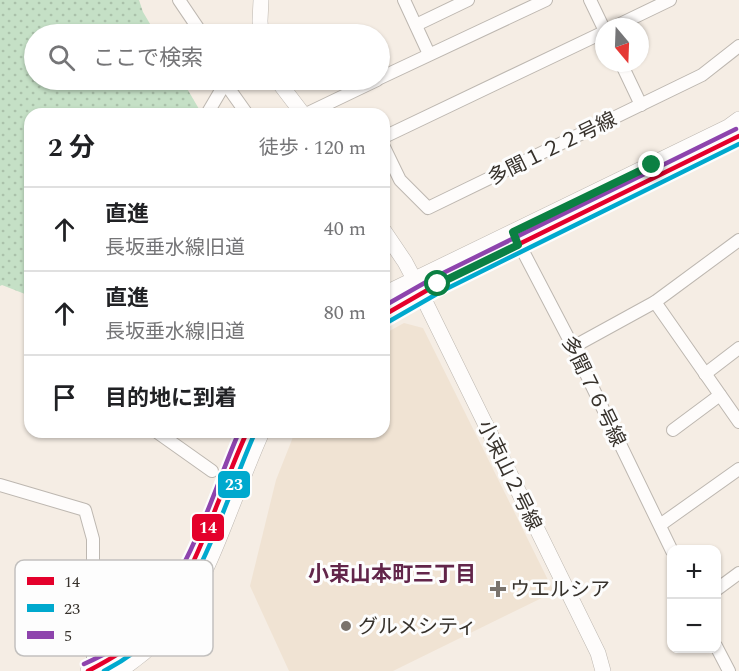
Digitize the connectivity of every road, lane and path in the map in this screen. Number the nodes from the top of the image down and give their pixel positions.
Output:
1 (179, 0) edge
2 (261, 0) edge
3 (404, 0) edge
4 (468, 0) edge
5 (546, 0) edge
6 (590, 0) edge
7 (670, 0) edge
8 (598, 18) edge
9 (633, 18) edge
10 (195, 24) edge
11 (258, 24) edge
12 (416, 25) junction
13 (595, 34) edge
14 (739, 46) edge
15 (429, 54) junction
16 (625, 72) edge
17 (390, 73) edge
18 (221, 90) edge
19 (232, 90) edge
20 (284, 90) edge
21 (355, 90) edge
22 (641, 105) junction
23 (210, 108) edge
24 (243, 108) edge
25 (299, 108) edge
26 (317, 108) edge
27 (736, 132) edge
28 (390, 134) edge
29 (390, 159) edge
30 (516, 239) junction
31 (390, 240) edge
32 (739, 240) edge
33 (414, 279) junction
34 (390, 291) edge
35 (421, 294) junction
36 (655, 303) junction
37 (390, 312) edge
38 (573, 347) junction
39 (739, 348) edge
40 (705, 374) junction
41 (720, 395) junction
42 (739, 422) edge
43 (674, 430) dead end
44 (165, 438) edge
45 (245, 438) edge
46 (260, 438) edge
47 (739, 469) edge
48 (212, 471) dead end
49 (0, 485) edge
50 (660, 525) junction
51 (670, 545) edge
52 (93, 560) edge
53 (195, 560) edge
54 (210, 560) edge
55 (739, 573) edge
56 (721, 587) edge
57 (720, 653) edge
58 (115, 656) edge
59 (140, 656) edge
60 (92, 670) edge
61 (119, 671) edge
62 (603, 671) edge
63 (729, 671) edge

1 - 10 street
2 - 11 street
3 - 12 street
4 - 12 street
5 - 15 street
6 - 8 street
7 - 9 street
12 - 15 street
13 - 28 street
14 - 22 street, 多聞１２２号線
15 - 17 street
16 - 22 street
18 - 23 street
19 - 24 street
20 - 25 street
21 - 26 street
22 - 29 street, 多聞１２２号線
27 - 30 street
30 - 33 street
30 - 35 street
30 - 38 street, 多聞７６号線
31 - 33 street, 小束山２号線
32 - 36 street
33 - 34 street
33 - 35 street, 小束山２号線
35 - 37 street
35 - 62 street, 小束山２号線
36 - 38 street
36 - 40 street
38 - 50 street, 多聞７６号線
39 - 40 street
40 - 41 street
41 - 42 street
41 - 43 street
44 - 48 street
45 - 53 street
46 - 54 street
47 - 50 street
49 - 52 street
50 - 51 street, 多聞７６号線
55 - 56 street
57 - 63 street
58 - 60 street
59 - 61 street

